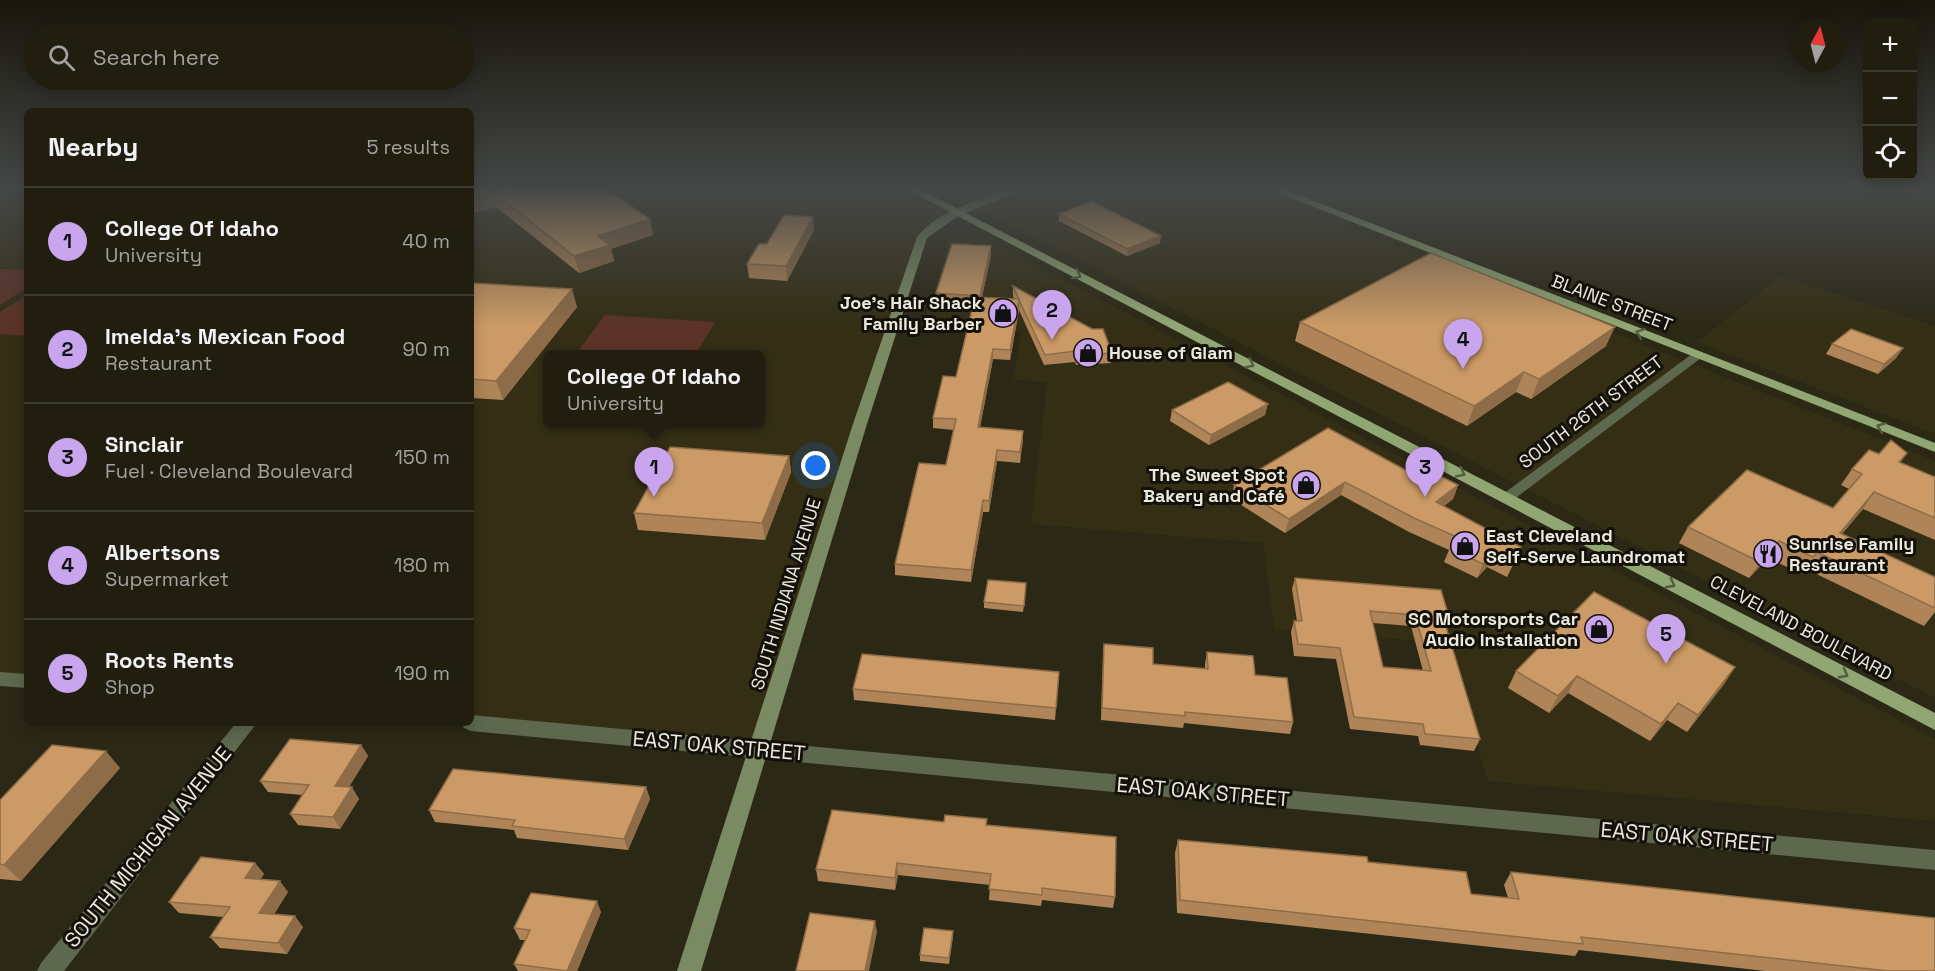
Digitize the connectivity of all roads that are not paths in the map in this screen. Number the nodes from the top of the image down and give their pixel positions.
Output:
1 (924, 235) edge
2 (1000, 235) edge
3 (1391, 235) edge
4 (1696, 355) junction
5 (1935, 448) edge
6 (1509, 497) junction
7 (0, 679) edge
8 (24, 681) edge
9 (1935, 722) edge
10 (474, 723) edge
11 (245, 726) edge
12 (758, 750) junction
13 (1935, 860) edge
14 (49, 971) edge
15 (689, 971) edge

1 - 12 main road, SOUTH INDIANA AVENUE
2 -> 6 main road, CLEVELAND BOULEVARD
4 -> 3 main road, BLAINE STREET
5 -> 4 main road, BLAINE STREET
4 - 6 street, SOUTH 26TH STREET
6 -> 9 main road, CLEVELAND BOULEVARD
7 - 8 street
10 - 12 street, EAST OAK STREET
11 - 14 street, SOUTH MICHIGAN AVENUE
12 - 13 street, EAST OAK STREET
12 - 15 main road, SOUTH INDIANA AVENUE

